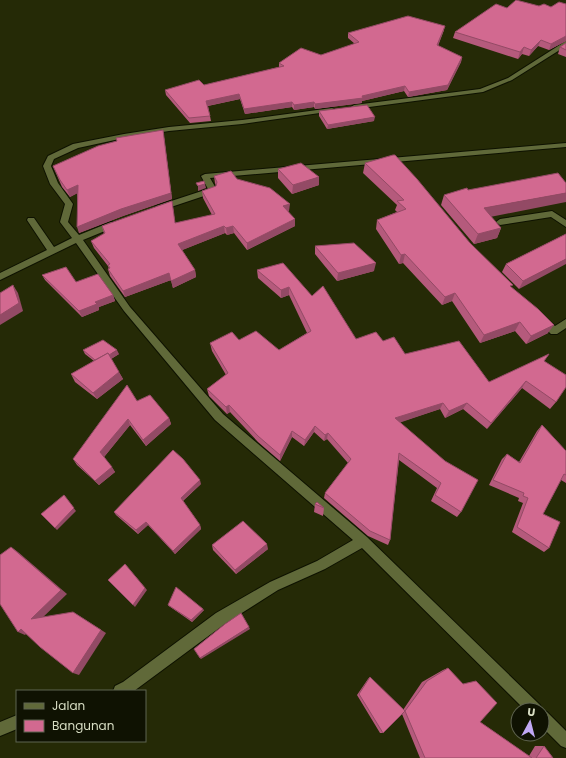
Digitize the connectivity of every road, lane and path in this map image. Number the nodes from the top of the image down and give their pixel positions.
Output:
1 (566, 43) edge
2 (566, 145) edge
3 (148, 212) edge
4 (31, 220) dead end
5 (120, 222) edge
6 (500, 222) dead end
7 (566, 224) edge
8 (77, 239) junction
9 (52, 252) junction
10 (0, 277) edge
11 (536, 314) edge
12 (566, 323) edge
13 (362, 541) junction
14 (122, 690) edge
15 (527, 702) edge
16 (16, 722) edge
17 (550, 725) edge
18 (0, 729) edge
19 (566, 741) edge

1 - 8 street
2 - 3 street
4 - 9 street
5 - 8 street
6 - 7 street
8 - 9 street
8 - 13 street
9 - 10 street
11 - 12 street
13 - 14 street
13 - 15 street
16 - 18 street
17 - 19 street

